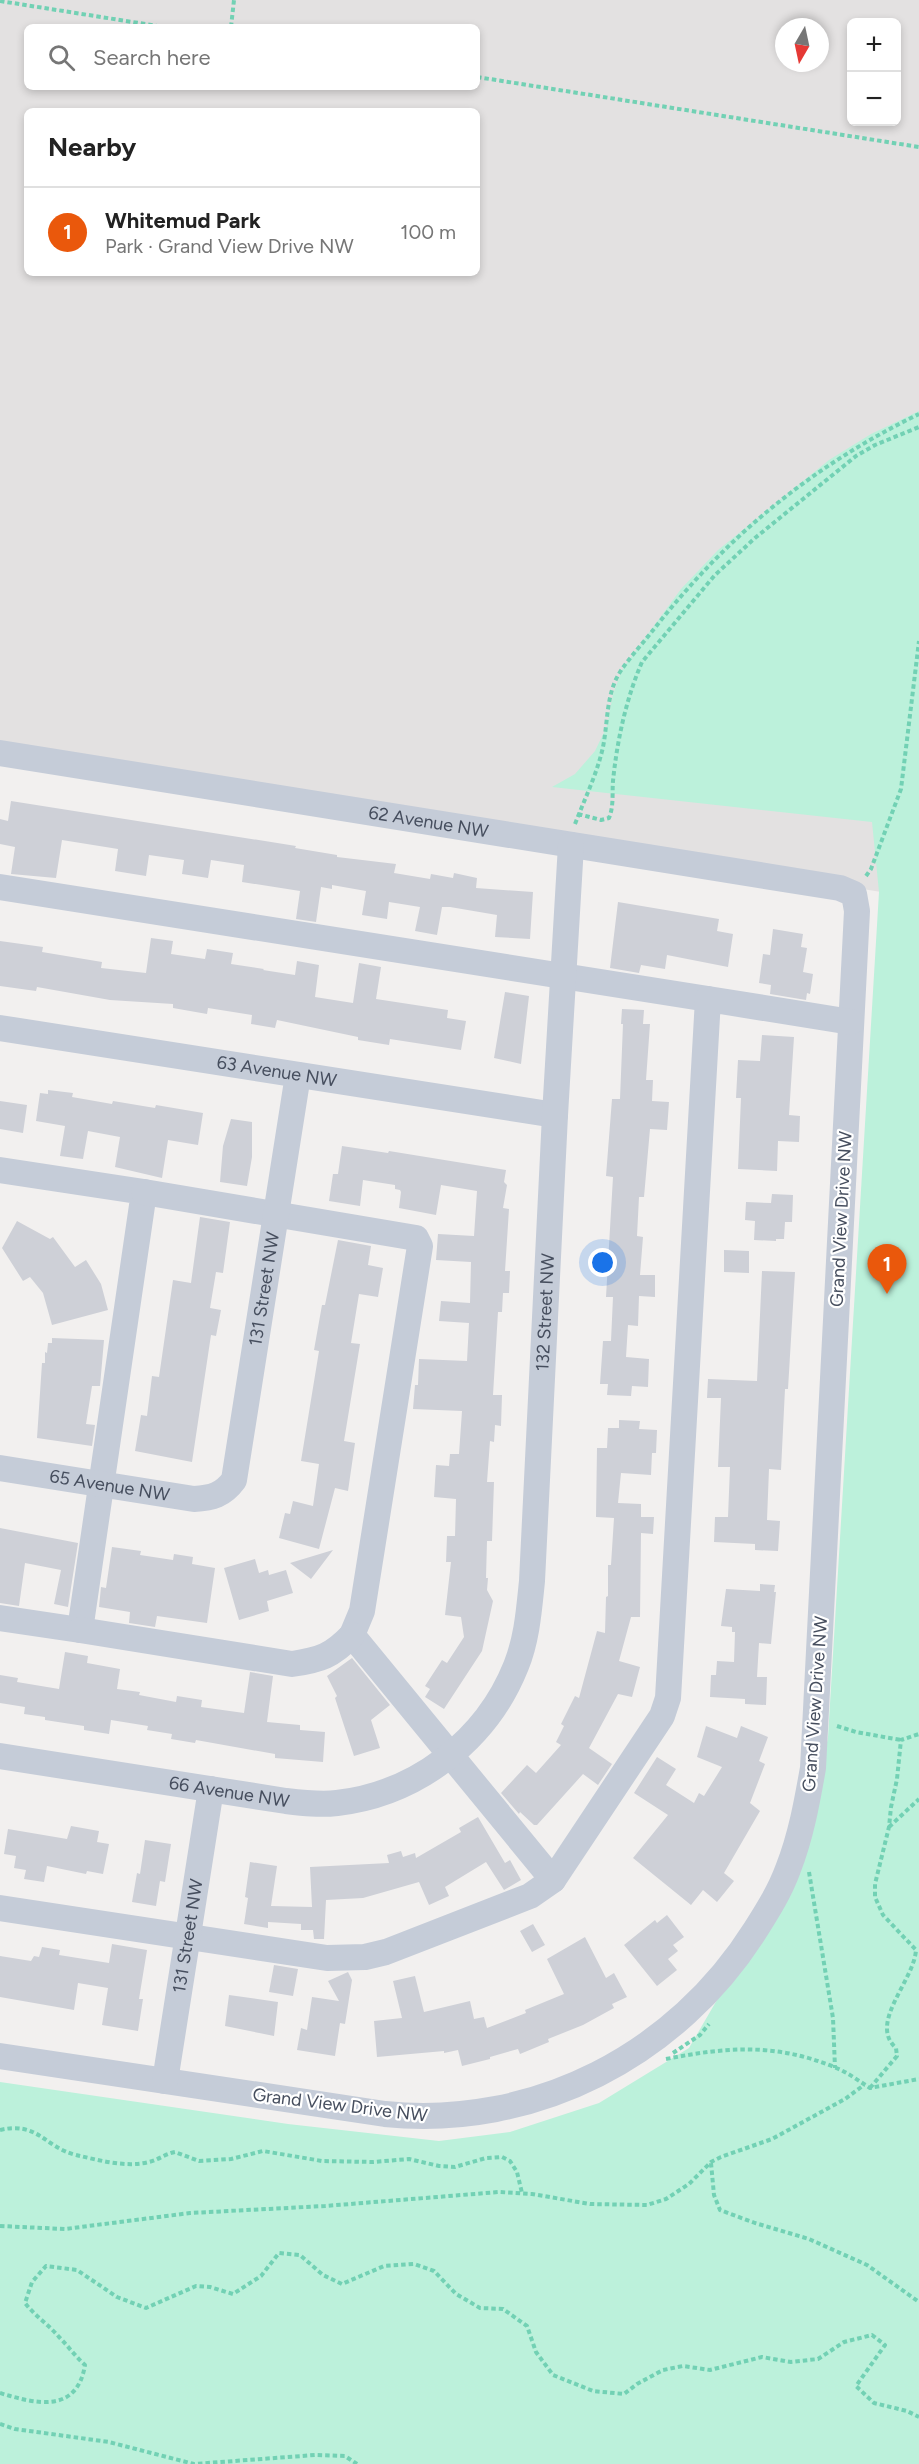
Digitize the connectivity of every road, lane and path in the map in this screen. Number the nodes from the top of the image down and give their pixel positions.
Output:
1 (234, 0) edge
2 (0, 1) edge
3 (145, 24) edge
4 (231, 24) edge
5 (480, 77) edge
6 (919, 147) edge
7 (919, 414) edge
8 (919, 427) edge
9 (919, 641) edge
10 (0, 753) edge
11 (578, 814) junction
12 (573, 830) junction
13 (861, 886) junction
14 (0, 887) edge
15 (564, 976) junction
16 (708, 999) junction
17 (851, 1022) junction
18 (0, 1028) edge
19 (298, 1075) junction
20 (555, 1115) junction
21 (0, 1170) edge
22 (144, 1192) junction
23 (276, 1214) junction
24 (0, 1468) edge
25 (103, 1484) junction
26 (218, 1495) joint
27 (0, 1618) edge
28 (80, 1630) junction
29 (352, 1635) junction
30 (919, 1734) edge
31 (832, 1735) dead end
32 (900, 1740) junction
33 (0, 1756) edge
34 (451, 1756) junction
35 (211, 1789) junction
36 (919, 1799) edge
37 (889, 1827) junction
38 (803, 1876) dead end
39 (553, 1880) junction
40 (0, 1908) edge
41 (187, 1937) junction
42 (712, 2019) dead end
43 (0, 2056) edge
44 (836, 2067) junction
45 (919, 2079) edge
46 (165, 2081) junction
47 (864, 2085) junction
48 (870, 2088) junction
49 (0, 2130) edge
50 (711, 2162) junction
51 (522, 2193) junction
52 (0, 2226) edge
53 (919, 2302) edge
54 (0, 2392) edge
55 (919, 2418) edge
56 (0, 2424) edge
57 (357, 2464) edge

1 - 4 path
2 - 3 path
5 - 6 path
7 - 11 path
8 - 11 path
9 - 13 path
10 - 12 street, 62 Avenue NW
11 - 12 path
12 - 13 street, 62 Avenue NW
12 - 15 street, 132 Street NW
13 - 17 street, Grand View Drive NW
14 - 15 street
15 - 16 street
15 - 20 street, 132 Street NW
16 - 17 street
16 - 39 street
17 - 46 street, Grand View Drive NW
18 - 19 street, 63 Avenue NW
19 - 20 street, 63 Avenue NW
19 - 23 street, 131 Street NW
20 - 34 street, 132 Street NW
21 - 22 street
22 - 23 street
22 - 25 street
23 - 26 street, 131 Street NW
23 - 29 street
24 - 25 street, 65 Avenue NW
25 - 26 street, 65 Avenue NW
25 - 28 street
27 - 28 street
28 - 29 street
29 - 34 street
30 - 32 path
31 - 32 path
32 - 37 path
33 - 35 street, 66 Avenue NW
34 - 35 street, 66 Avenue NW
34 - 39 street
35 - 41 street, 131 Street NW
36 - 37 path
37 - 48 path
38 - 44 path
39 - 41 street
40 - 41 street
41 - 46 street, 131 Street NW
42 - 44 path
43 - 46 street, Grand View Drive NW
44 - 47 path
45 - 48 path
47 - 48 path
47 - 50 path
49 - 51 path
50 - 51 path
50 - 53 path
51 - 52 path
54 - 55 path
56 - 57 path

